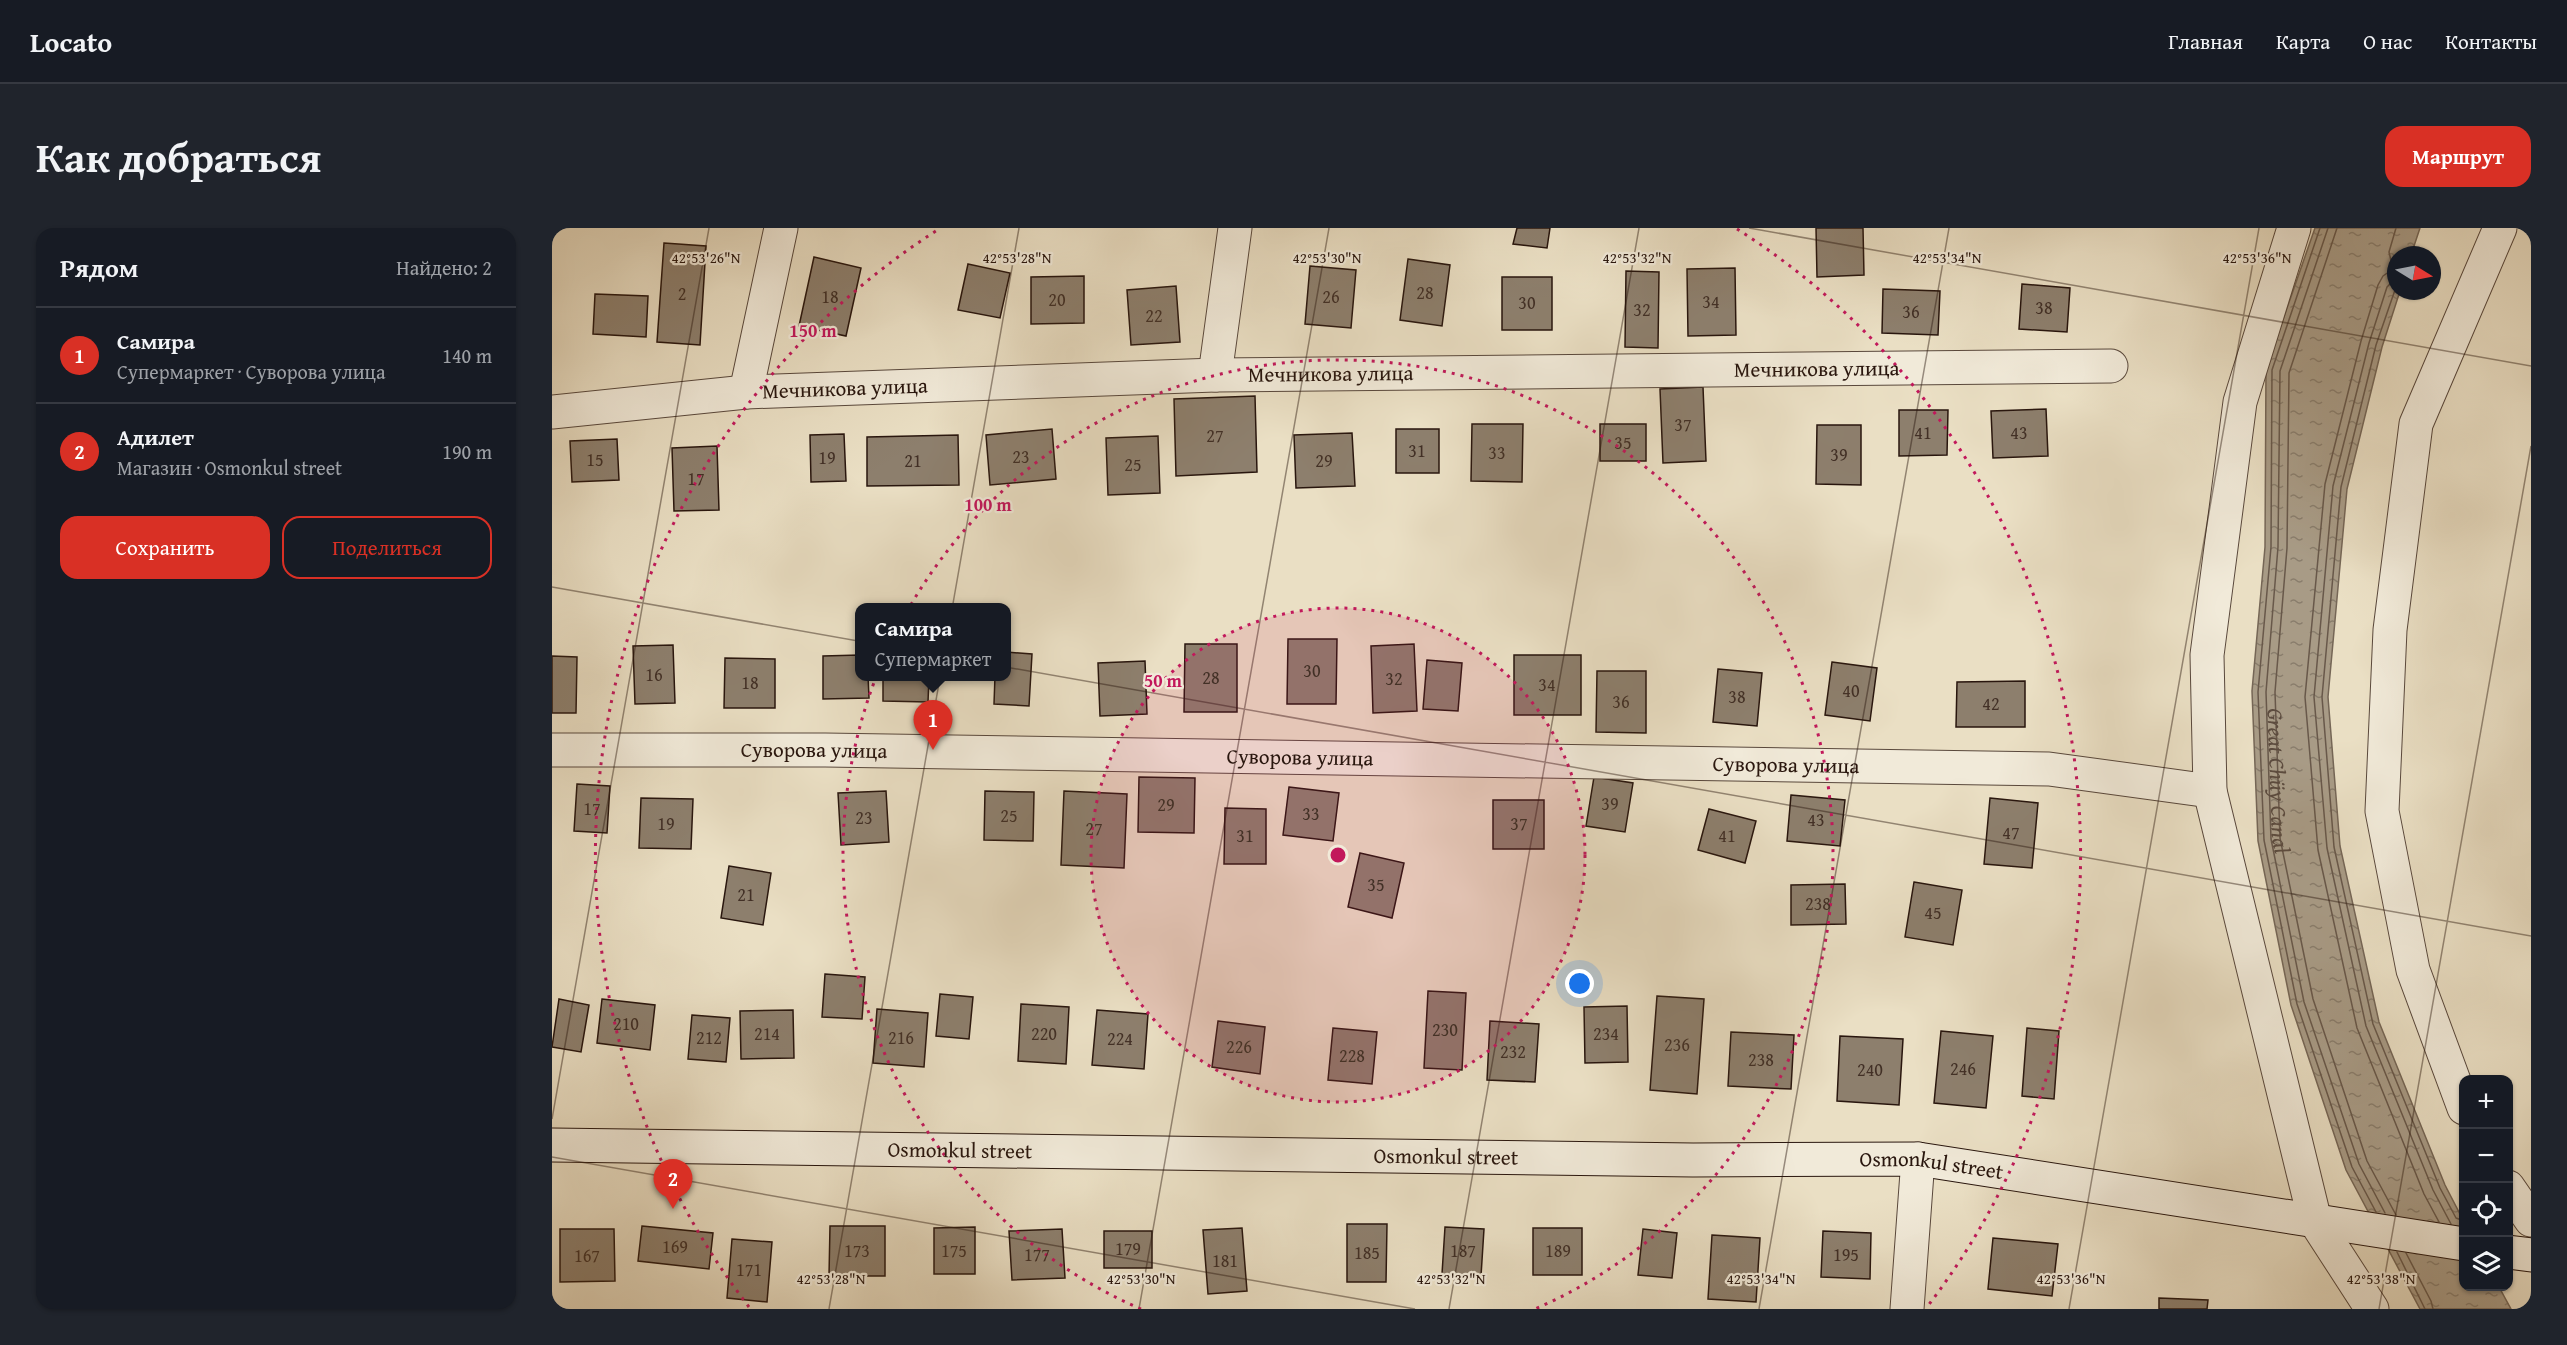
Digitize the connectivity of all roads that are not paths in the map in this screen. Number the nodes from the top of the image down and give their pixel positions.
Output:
1 (781, 228) edge
2 (1235, 228) edge
3 (2294, 228) edge
4 (2500, 228) edge
5 (2111, 366) dead end
6 (1215, 375) junction
7 (746, 392) junction
8 (552, 412) edge
9 (552, 750) edge
10 (2210, 791) junction
11 (2459, 1097) edge
12 (552, 1144) edge
13 (1918, 1159) junction
14 (2513, 1193) edge
15 (2531, 1220) edge
16 (2325, 1223) junction
17 (2459, 1244) edge
18 (1907, 1309) edge
19 (2372, 1309) edge

1 - 7 street
2 - 6 street
3 - 10 street
4 - 11 street
5 - 6 street, Мечникова улица
6 - 7 street, Мечникова улица
7 - 8 street, Мечникова улица
9 - 10 street, Суворова улица
10 - 16 street
12 - 13 street, Osmonkul street
13 - 16 street, Osmonkul street
13 - 18 street
14 - 15 street
16 - 17 street
16 - 19 street

